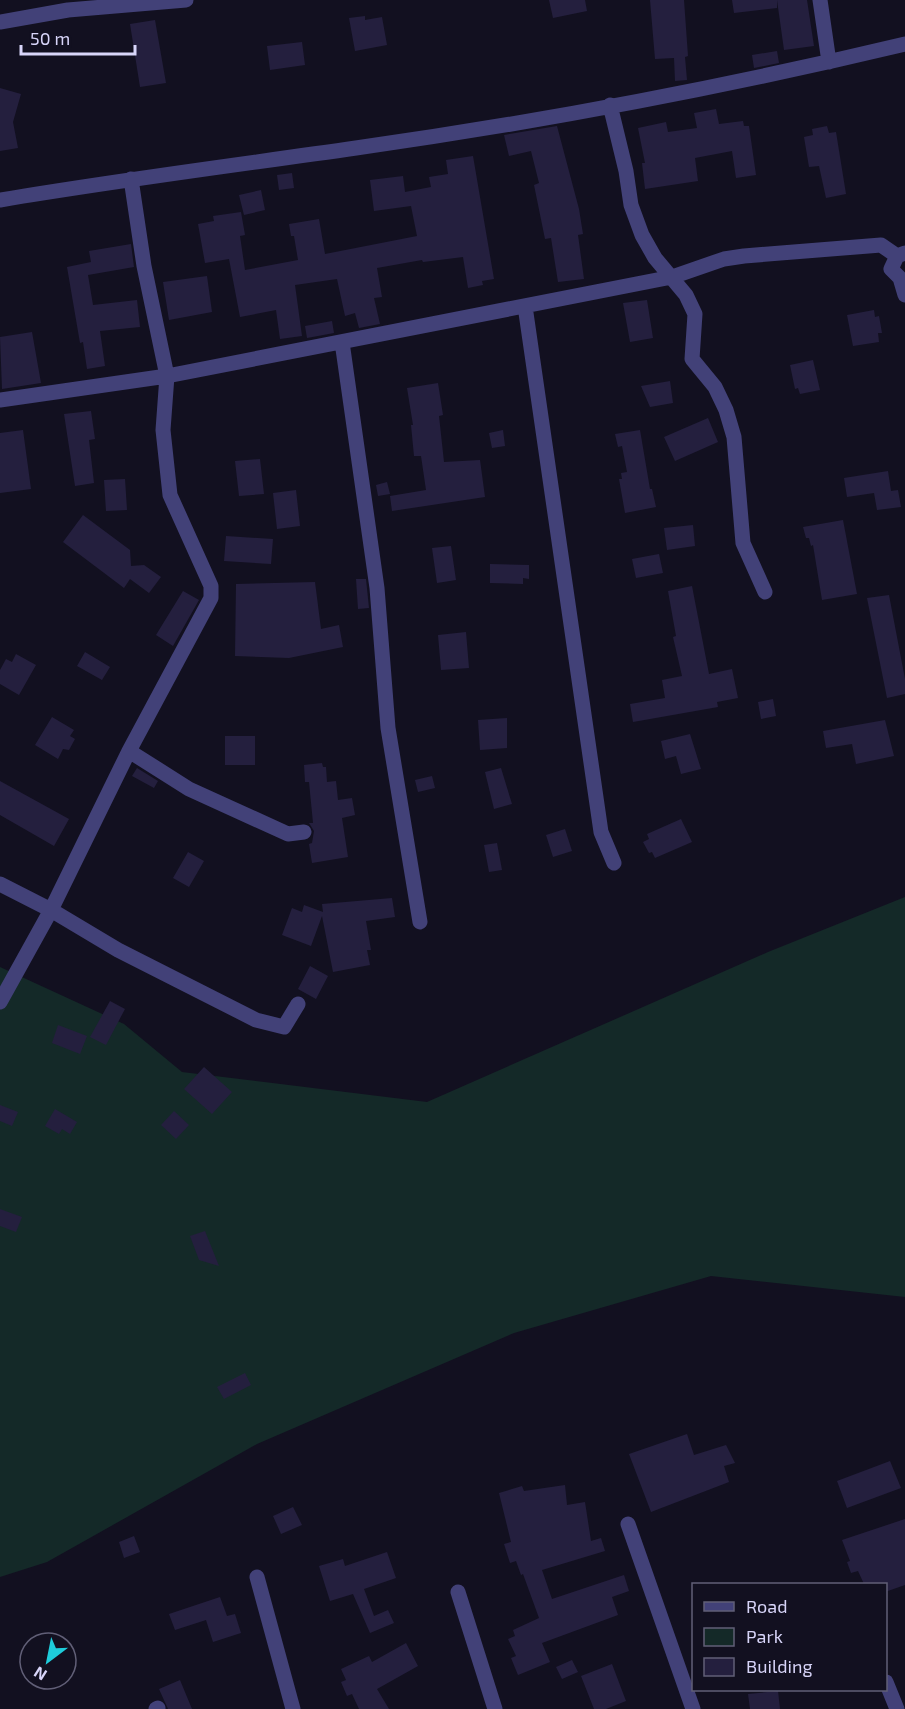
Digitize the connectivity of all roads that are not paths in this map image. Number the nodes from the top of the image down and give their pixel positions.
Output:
1 (186, 0) edge
2 (820, 0) edge
3 (0, 22) edge
4 (905, 44) edge
5 (829, 62) junction
6 (610, 105) junction
7 (131, 179) junction
8 (0, 200) edge
9 (901, 255) edge
10 (672, 277) junction
11 (905, 295) edge
12 (525, 306) junction
13 (342, 342) junction
14 (167, 376) junction
15 (0, 400) edge
16 (765, 592) dead end
17 (129, 751) junction
18 (304, 832) dead end
19 (614, 863) dead end
20 (0, 884) edge
21 (51, 910) junction
22 (420, 921) dead end
23 (0, 1002) edge
24 (298, 1004) dead end
25 (628, 1524) dead end
26 (257, 1577) dead end
27 (458, 1592) dead end
28 (887, 1686) edge
29 (293, 1709) edge
30 (495, 1709) edge
31 (693, 1709) edge
32 (897, 1709) edge

1 - 3 street
2 - 5 street
4 - 5 street
5 - 6 street
6 - 7 street
6 - 10 street
7 - 8 street
7 - 14 street
9 - 10 street
9 - 11 street
10 - 12 street
10 - 16 street
12 - 13 street
12 - 19 street
13 - 14 street
13 - 22 street
14 - 15 street
14 - 17 street
17 - 18 street
17 - 21 street
20 - 21 street
21 - 23 street
21 - 24 street
25 - 31 street
26 - 29 street
27 - 30 street
28 - 32 street

